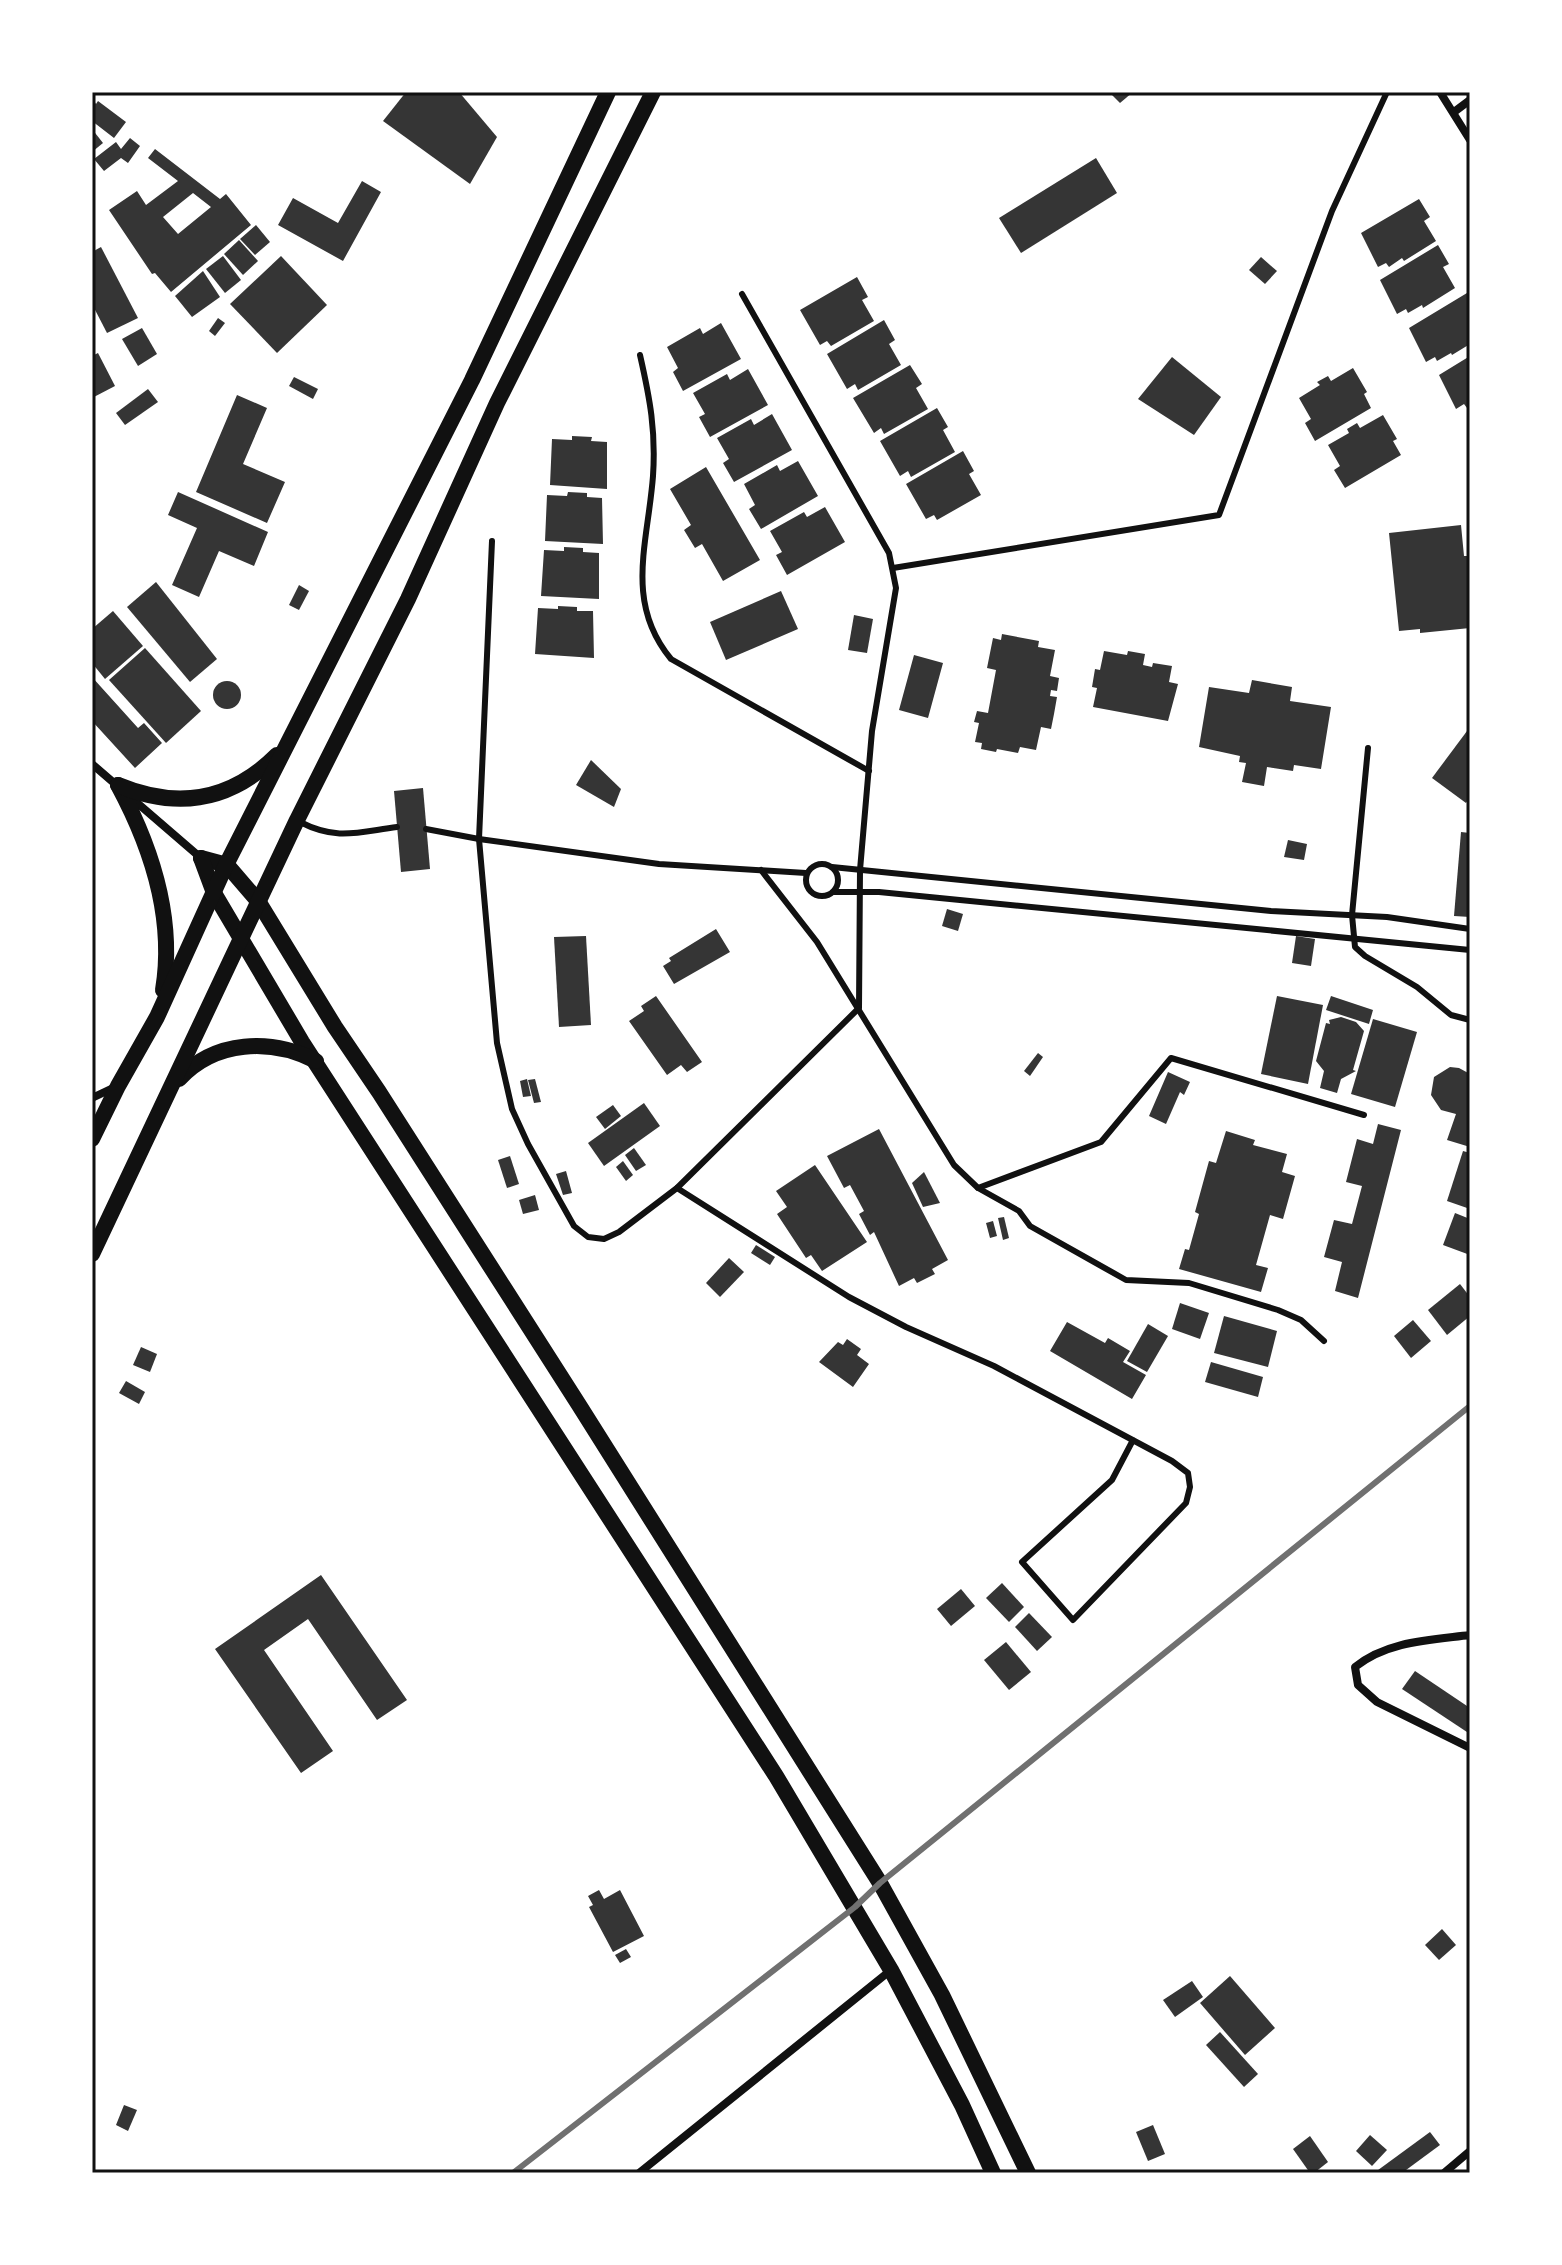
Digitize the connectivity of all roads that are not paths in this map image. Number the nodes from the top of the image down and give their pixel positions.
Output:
1 (608, 92) edge
2 (653, 92) edge
3 (1387, 92) edge
4 (1440, 92) edge
5 (1470, 100) edge
6 (1454, 112) junction
7 (1470, 140) edge
8 (742, 294) dead end
9 (640, 355) dead end
10 (492, 541) dead end
11 (893, 568) junction
12 (291, 737) junction
13 (1368, 748) dead end
14 (92, 764) edge
15 (869, 771) junction
16 (118, 785) junction
17 (297, 820) junction
18 (397, 827) dead end
19 (426, 829) dead end
20 (479, 839) junction
21 (201, 858) junction
22 (227, 865) junction
23 (832, 867) junction
24 (761, 870) junction
25 (860, 870) junction
26 (806, 873) junction
27 (859, 891) junction
28 (833, 892) junction
29 (214, 893) junction
30 (258, 901) junction
31 (1352, 915) junction
32 (1470, 929) edge
33 (241, 938) junction
34 (1354, 938) junction
35 (1470, 950) edge
36 (859, 1008) junction
37 (157, 1017) junction
38 (1470, 1020) edge
39 (317, 1061) junction
40 (118, 1086) junction
41 (171, 1088) junction
42 (92, 1098) edge
43 (1364, 1115) dead end
44 (92, 1139) edge
45 (677, 1188) junction
46 (978, 1188) junction
47 (92, 1254) edge
48 (1324, 1341) dead end
49 (1133, 1440) junction
50 (1470, 1635) edge
51 (1470, 1748) edge
52 (891, 1970) junction
53 (1470, 2151) edge
54 (639, 2173) edge
55 (993, 2173) edge
56 (1028, 2173) edge
57 (1444, 2173) edge

1 - 12 main road
2 - 17 main road
3 - 11 lane
4 - 6 street
5 - 6 street
6 - 7 street
8 - 11 lane
9 - 15 lane
10 - 20 lane
11 - 15 lane
12 - 16 main road
12 - 22 main road
13 - 31 lane
14 - 16 street
15 - 25 lane
16 - 21 street
16 - 37 main road
17 - 18 lane
17 - 30 main road
19 - 20 lane
20 - 24 lane
20 - 45 lane
21 - 22 main road
21 - 29 main road
22 - 29 main road
22 - 30 main road
23 - 25 lane
23 - 26 lane
23 - 28 lane
24 - 26 lane
24 - 36 lane
25 - 27 lane
25 - 31 lane
26 - 28 lane
27 - 28 lane
27 - 34 lane
27 - 36 lane
29 - 33 main road
29 - 37 main road
30 - 33 main road
30 - 56 main road
31 - 32 lane
31 - 34 lane
33 - 39 main road
33 - 41 main road
34 - 35 lane
34 - 38 lane
36 - 45 lane
36 - 46 lane
37 - 40 main road
39 - 41 main road
39 - 52 main road
40 - 42 street
40 - 44 main road
41 - 47 main road
43 - 46 lane
45 - 49 lane
46 - 48 lane
49 - 49 lane
50 - 51 street
52 - 54 street
52 - 55 main road
53 - 57 street

